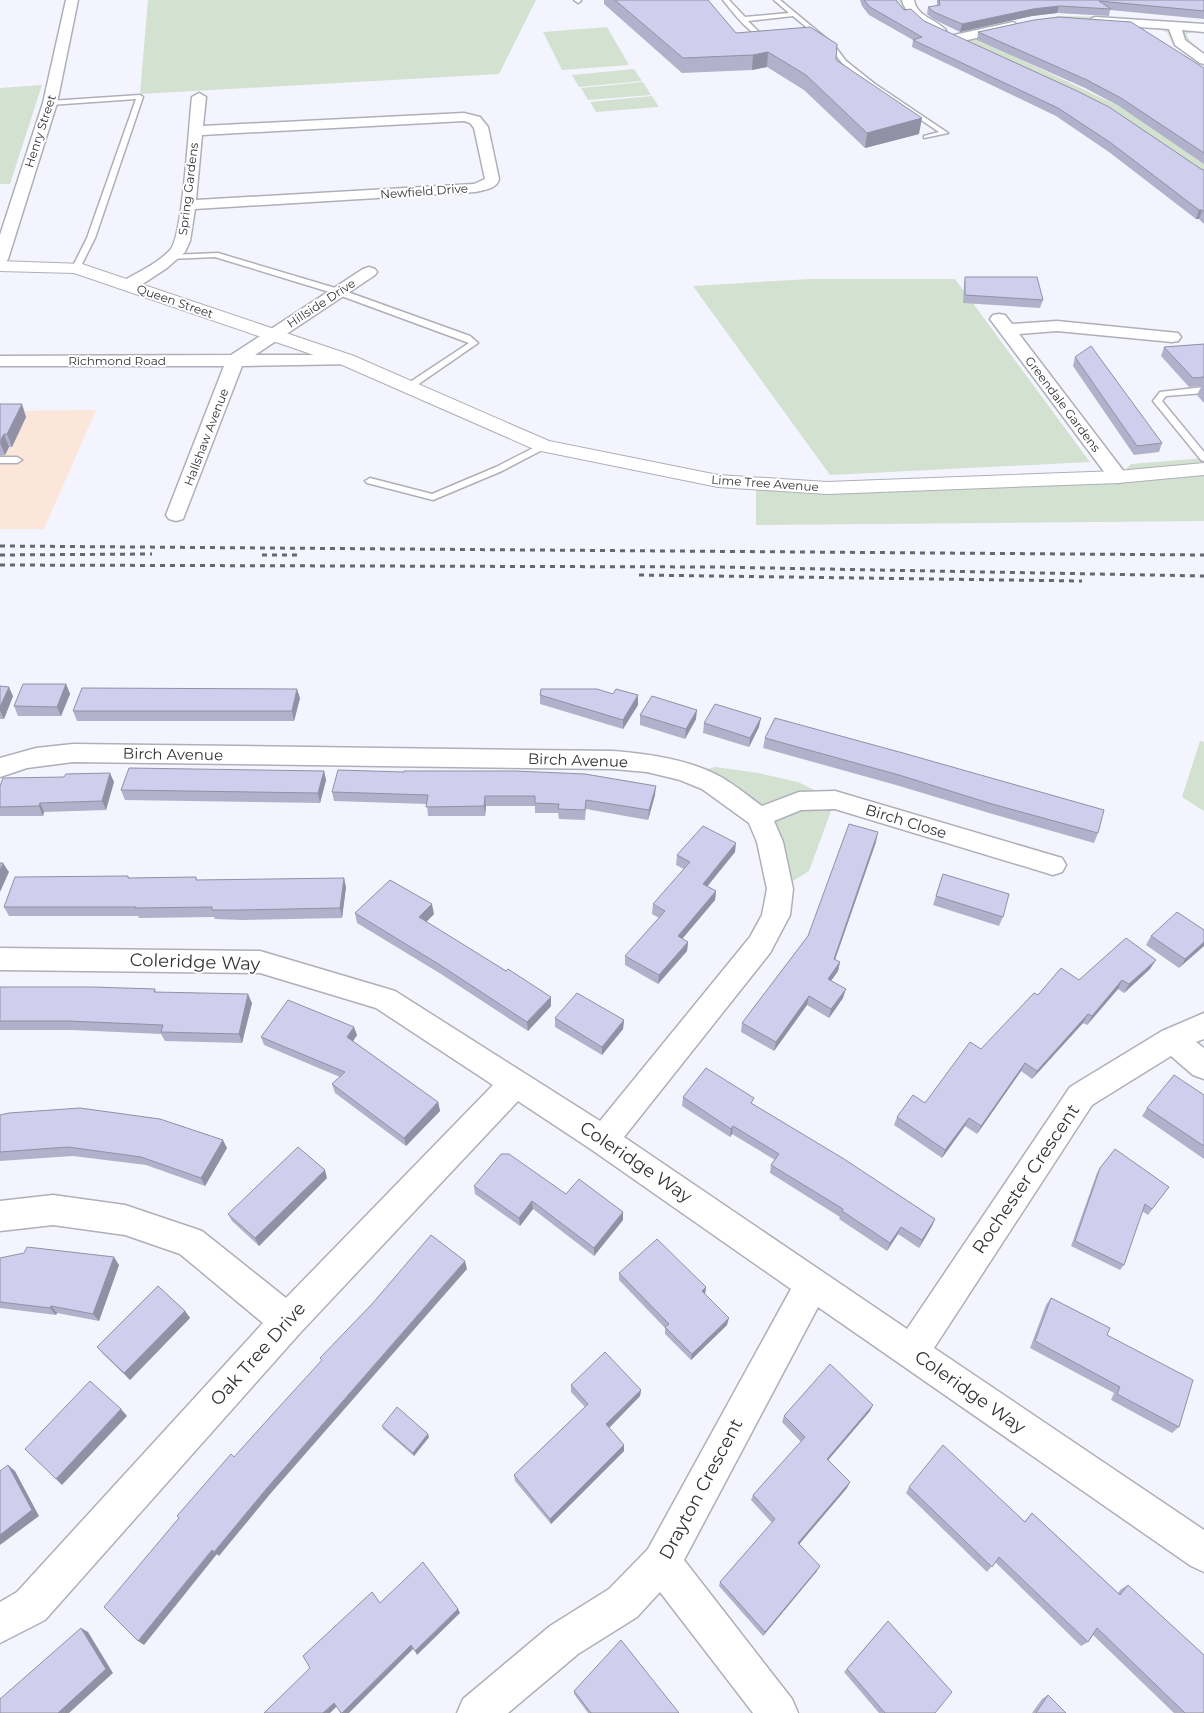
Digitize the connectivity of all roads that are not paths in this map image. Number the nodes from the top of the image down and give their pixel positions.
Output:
1 (72, 0) edge
2 (726, 0) edge
3 (778, 0) edge
4 (908, 0) edge
5 (796, 14) junction
6 (743, 19) junction
7 (1084, 20) edge
8 (1023, 24) edge
9 (1174, 25) junction
10 (1204, 28) edge
11 (818, 34) junction
12 (808, 35) edge
13 (779, 37) edge
14 (958, 38) junction
15 (975, 46) edge
16 (1204, 60) edge
17 (199, 97) dead end
18 (50, 103) junction
19 (195, 131) junction
20 (926, 137) dead end
21 (188, 206) junction
22 (170, 257) junction
23 (0, 259) edge
24 (0, 266) edge
25 (76, 268) junction
26 (369, 272) dead end
27 (129, 285) junction
28 (339, 292) junction
29 (273, 335) junction
30 (1172, 337) dead end
31 (235, 360) junction
32 (346, 360) junction
33 (0, 361) edge
34 (407, 388) junction
35 (1204, 390) edge
36 (543, 446) junction
37 (1204, 458) edge
38 (0, 460) edge
39 (17, 460) dead end
40 (1204, 470) edge
41 (1118, 477) junction
42 (370, 481) dead end
43 (176, 515) dead end
44 (0, 768) edge
45 (759, 817) junction
46 (1053, 865) dead end
47 (0, 959) edge
48 (1204, 1025) edge
49 (1172, 1040) junction
50 (1204, 1066) edge
51 (516, 1082) junction
52 (603, 1140) junction
53 (0, 1216) edge
54 (812, 1284) junction
55 (288, 1321) junction
56 (912, 1351) junction
57 (1204, 1553) edge
58 (662, 1563) junction
59 (0, 1623) edge
60 (477, 1713) edge
61 (778, 1713) edge

1 - 18 street, Henry Street
2 - 6 lane
3 - 5 lane
4 - 14 street
5 - 6 lane
5 - 11 lane
6 - 13 lane
7 - 9 street
8 - 14 street
9 - 10 street
9 - 16 street
11 - 12 lane
11 - 20 lane
14 - 15 street
17 - 19 street, Spring Gardens
18 - 23 street, Henry Street
18 - 25 lane
19 - 21 street, Spring Gardens
19 - 21 street, Newfield Drive
21 - 22 street, Spring Gardens
22 - 27 street, Spring Gardens
22 - 28 lane
24 - 25 street, Queen Street
25 - 27 street, Queen Street
26 - 28 street, Hillside Drive
27 - 29 street, Queen Street
28 - 29 street, Hillside Drive
28 - 34 lane
29 - 31 street
29 - 32 street, Queen Street
30 - 41 street, Greendale Gardens
31 - 32 street, Richmond Road
31 - 33 street, Richmond Road
31 - 43 street, Hallshaw Avenue
32 - 34 street, Lime Tree Avenue
34 - 36 street, Lime Tree Avenue
35 - 37 lane
36 - 41 street, Lime Tree Avenue
36 - 42 lane
38 - 39 lane
40 - 41 street, Lime Tree Avenue
44 - 45 street, Birch Avenue
45 - 46 street, Birch Close
45 - 52 street
47 - 51 street, Coleridge Way
48 - 49 street, Rochester Crescent
49 - 50 street
49 - 56 street, Rochester Crescent
51 - 52 street, Coleridge Way
51 - 55 street, Oak Tree Drive
52 - 54 street, Coleridge Way
53 - 55 street
54 - 56 street, Coleridge Way
54 - 58 street, Drayton Crescent
55 - 59 street, Oak Tree Drive
56 - 57 street, Coleridge Way
58 - 60 street, Drayton Crescent
58 - 61 street

